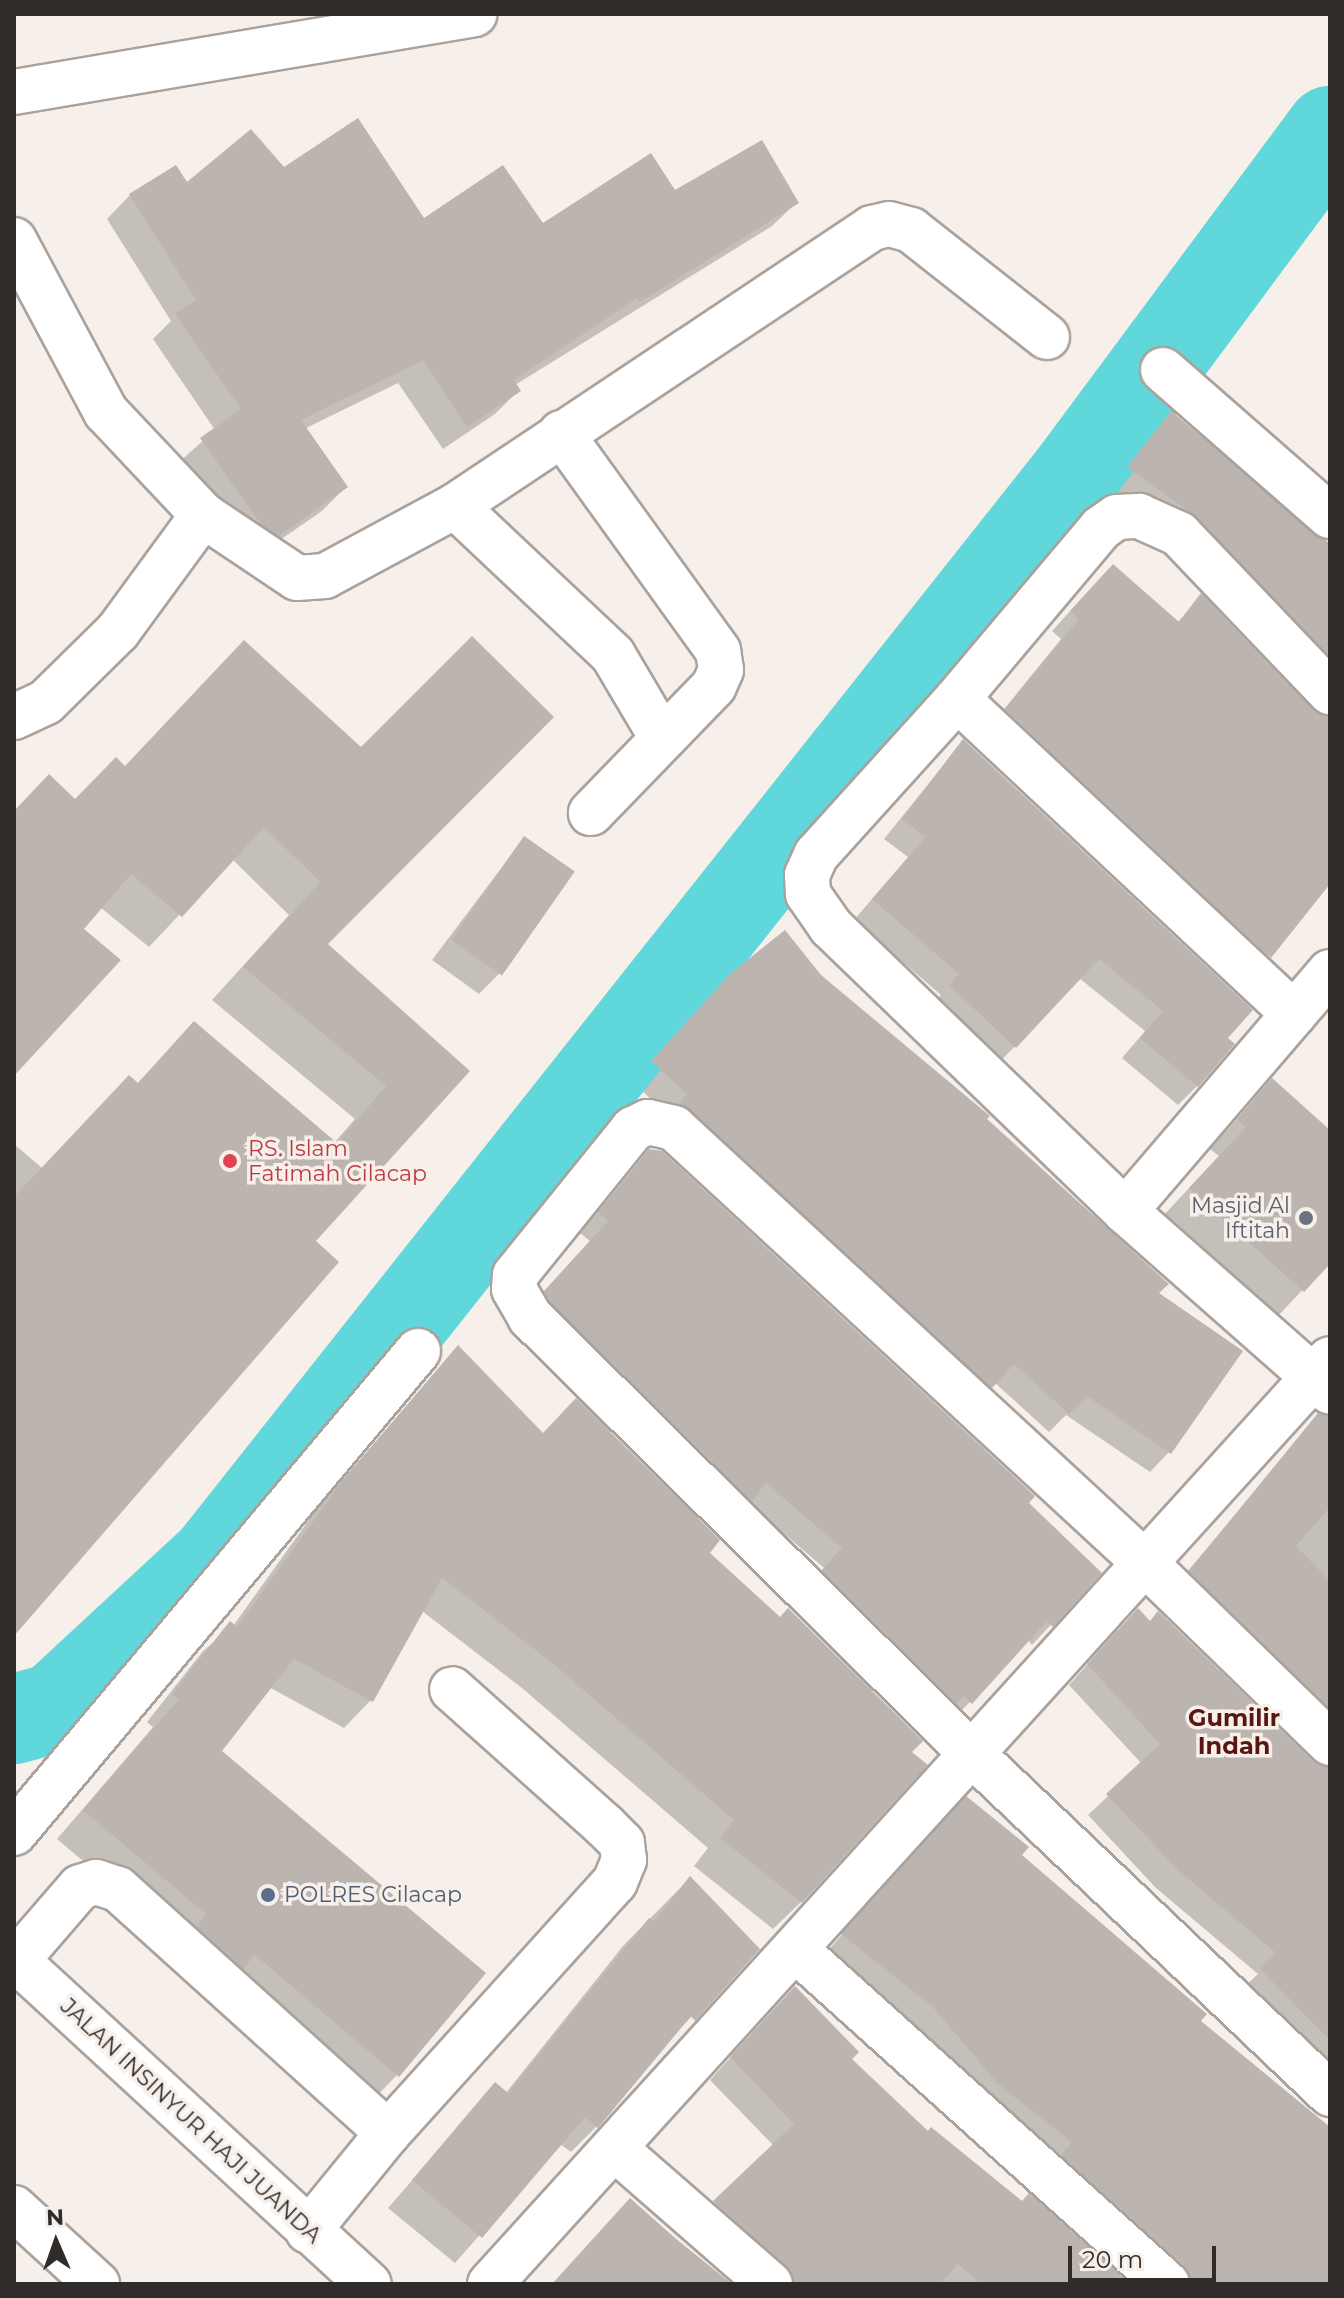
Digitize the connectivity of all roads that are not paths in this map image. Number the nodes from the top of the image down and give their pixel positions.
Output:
1 (474, 14) edge
2 (14, 92) edge
3 (14, 240) edge
4 (1047, 337) dead end
5 (1163, 370) dead end
6 (561, 433) junction
7 (455, 506) junction
8 (203, 515) junction
9 (1330, 516) edge
10 (1330, 692) edge
11 (957, 699) junction
12 (14, 717) edge
13 (662, 738) junction
14 (591, 813) dead end
15 (1330, 972) edge
16 (1294, 1014) junction
17 (1125, 1211) junction
18 (418, 1351) dead end
19 (1325, 1376) edge
20 (1145, 1563) junction
21 (452, 1689) dead end
22 (1330, 1743) edge
23 (972, 1754) junction
24 (14, 1833) edge
25 (795, 1949) junction
26 (16, 1959) edge
27 (1330, 2094) edge
28 (388, 2133) junction
29 (614, 2148) junction
30 (14, 2208) edge
31 (308, 2231) junction
32 (97, 2284) edge
33 (369, 2284) edge
34 (490, 2284) edge
35 (770, 2284) edge
36 (1167, 2284) edge

1 - 2 street
3 - 8 street
4 - 6 street
5 - 9 street
6 - 7 street
6 - 13 street
7 - 8 street
7 - 13 street
8 - 12 street
10 - 11 street
11 - 16 street
11 - 17 street
13 - 14 street
15 - 16 street
16 - 17 street
17 - 19 street
18 - 24 street
19 - 20 street
20 - 22 street
20 - 23 street
20 - 23 street
21 - 28 street
23 - 25 street
23 - 27 street
25 - 29 street
25 - 36 street
26 - 28 street
26 - 31 street, JALAN INSINYUR HAJI JUANDA
28 - 31 street
29 - 34 street
29 - 35 street
30 - 32 street
31 - 33 street, JALAN INSINYUR HAJI JUANDA

